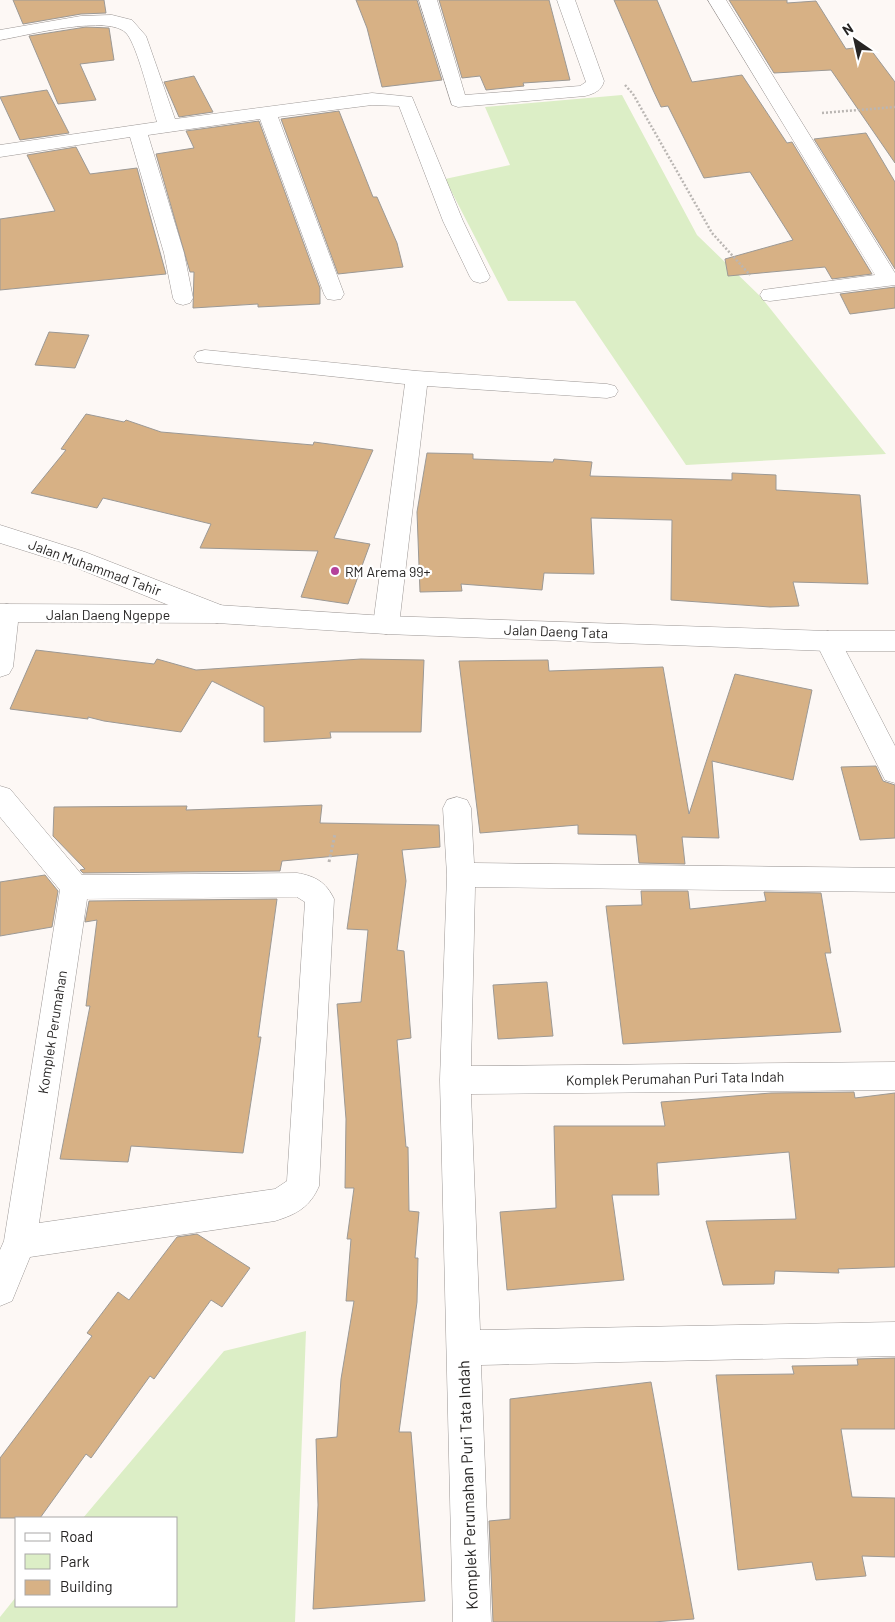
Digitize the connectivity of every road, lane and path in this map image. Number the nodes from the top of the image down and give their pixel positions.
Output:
1 (428, 0) edge
2 (566, 0) edge
3 (717, 0) edge
4 (0, 35) edge
5 (633, 94) dead end
6 (895, 107) edge
7 (267, 113) junction
8 (789, 116) junction
9 (168, 126) junction
10 (137, 130) junction
11 (0, 151) edge
12 (480, 277) dead end
13 (891, 279) edge
14 (334, 294) dead end
15 (770, 295) joint
16 (183, 298) dead end
17 (205, 357) dead end
18 (417, 378) junction
19 (607, 391) dead end
20 (0, 534) edge
21 (4, 613) edge
22 (217, 614) junction
23 (386, 624) junction
24 (895, 641) edge
25 (828, 642) junction
26 (0, 667) edge
27 (895, 772) edge
28 (0, 797) edge
29 (456, 808) dead end
30 (461, 875) junction
31 (895, 880) edge
32 (75, 887) junction
33 (895, 1076) edge
34 (455, 1080) junction
35 (20, 1242) junction
36 (0, 1289) edge
37 (895, 1339) edge
38 (462, 1348) junction
39 (472, 1622) edge

1 - 2 street
3 - 8 street
4 - 9 street
5 - 15 path
6 - 8 path
7 - 9 street
7 - 12 street
7 - 14 street
8 - 13 street
9 - 10 street
10 - 11 street
10 - 16 street
13 - 15 street
17 - 18 street
18 - 19 street
18 - 23 street
20 - 22 street, Jalan Muhammad Tahir
21 - 22 street, Jalan Daeng Ngeppe
21 - 26 street
22 - 23 street, Jalan Daeng Tata
23 - 25 street, Jalan Daeng Tata
24 - 25 street, Jalan Daeng Tata
25 - 27 street
28 - 32 street
29 - 30 street, Komplek Perumahan Puri Tata Indah
30 - 31 street
30 - 34 street, Komplek Perumahan Puri Tata Indah
32 - 35 street, Komplek Perumahan
32 - 35 street
33 - 34 street, Komplek Perumahan Puri Tata Indah
34 - 38 street, Komplek Perumahan Puri Tata Indah
35 - 36 street, Komplek Perumahan
37 - 38 street, Komplek Perumahan Puri Tata Indah
38 - 39 street, Komplek Perumahan Puri Tata Indah

